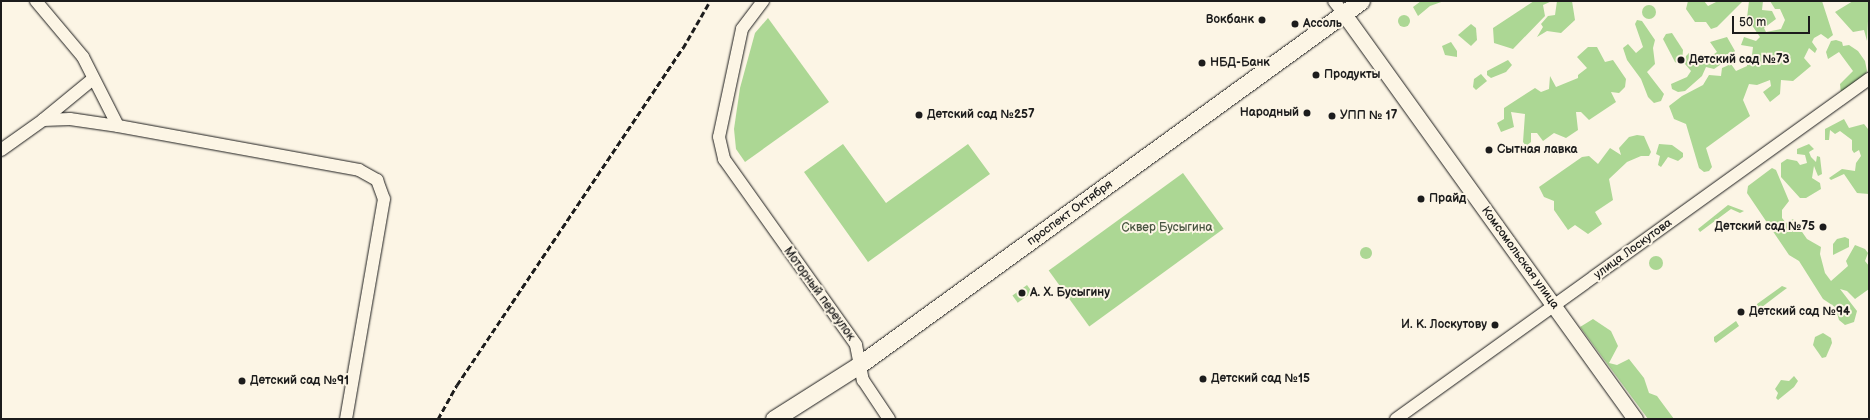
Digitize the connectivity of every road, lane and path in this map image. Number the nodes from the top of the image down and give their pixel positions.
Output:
1 (36, 1) edge
2 (763, 1) edge
3 (1362, 1) edge
4 (1339, 8) edge
5 (93, 79) junction
6 (1869, 79) edge
7 (82, 89) junction
8 (99, 90) junction
9 (67, 99) junction
10 (105, 102) junction
11 (43, 120) junction
12 (77, 120) junction
13 (92, 122) junction
14 (118, 126) junction
15 (1, 150) edge
16 (1554, 306) junction
17 (859, 365) junction
18 (346, 419) edge
19 (774, 419) edge
20 (889, 419) edge
21 (1396, 419) edge
22 (1636, 419) edge

1 - 5 street
2 - 17 street, Моторный переулок
3 - 4 main road, проспект Октября
4 - 16 street, Комсомольская улица
4 - 17 main road, проспект Октября
5 - 7 street
5 - 8 street
6 - 16 street, улица Лоскутова
7 - 8 street
7 - 9 street
8 - 10 street
9 - 11 street
9 - 12 street
10 - 13 street
10 - 14 street
11 - 12 street
11 - 15 street
12 - 13 street
13 - 14 street
14 - 18 street
16 - 21 street, улица Лоскутова
16 - 22 street, Комсомольская улица
17 - 19 main road, проспект Октября
17 - 20 street, Моторный переулок

